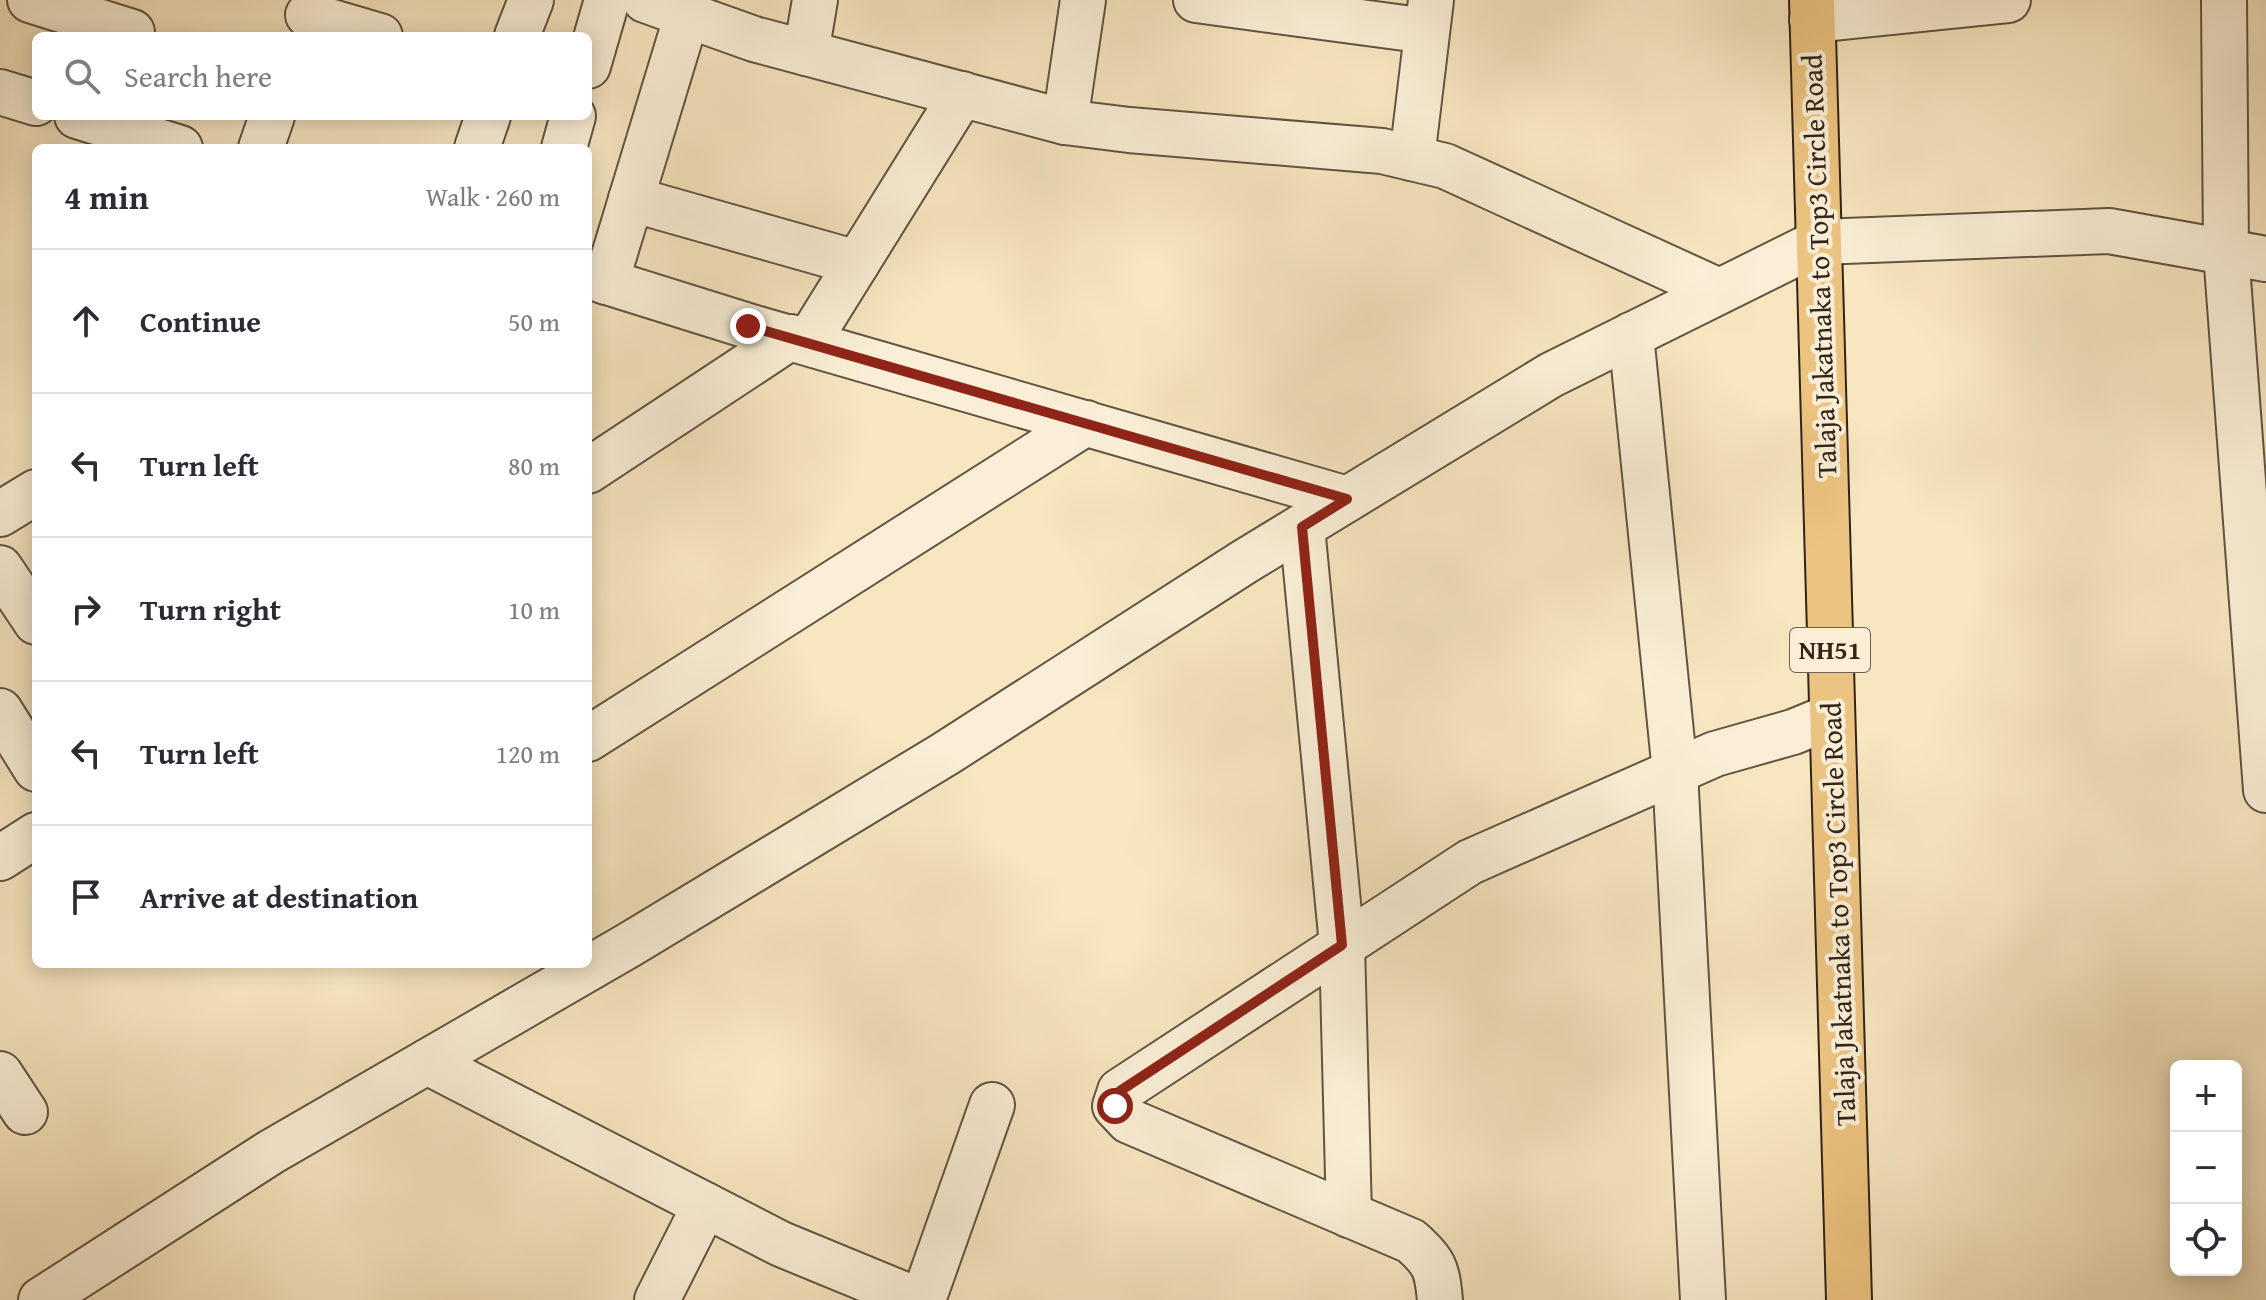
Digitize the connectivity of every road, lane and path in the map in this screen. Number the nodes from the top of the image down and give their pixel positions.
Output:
1 (30, 0) edge
2 (531, 0) edge
3 (607, 0) edge
4 (815, 0) edge
5 (1083, 0) edge
6 (1196, 0) edge
7 (2008, 0) edge
8 (2224, 0) edge
9 (663, 5) edge
10 (1812, 10) edge
11 (1429, 16) edge
12 (307, 17) edge
13 (134, 23) edge
14 (365, 32) edge
15 (519, 32) edge
16 (592, 52) edge
17 (806, 53) junction
18 (0, 92) edge
19 (962, 94) junction
20 (32, 102) edge
21 (102, 120) edge
22 (271, 120) edge
23 (487, 120) edge
24 (572, 120) edge
25 (1065, 122) junction
26 (169, 144) edge
27 (262, 144) edge
28 (478, 144) edge
29 (565, 144) edge
30 (1412, 158) junction
31 (631, 199) junction
32 (1819, 242) junction
33 (2246, 255) edge
34 (857, 263) junction
35 (597, 279) edge
36 (1719, 291) junction
37 (1631, 335) junction
38 (800, 340) junction
39 (1086, 423) junction
40 (592, 469) edge
41 (2255, 480) edge
42 (32, 494) edge
43 (1347, 499) junction
44 (0, 514) edge
45 (1302, 527) junction
46 (0, 568) edge
47 (32, 616) edge
48 (0, 711) edge
49 (1832, 716) junction
50 (2264, 732) edge
51 (592, 736) edge
52 (32, 763) edge
53 (1675, 772) junction
54 (2266, 790) edge
55 (32, 838) edge
56 (0, 858) edge
57 (1342, 945) junction
58 (592, 966) edge
59 (589, 968) edge
60 (427, 1062) junction
61 (0, 1074) edge
62 (992, 1105) dead end
63 (25, 1112) dead end
64 (705, 1205) junction
65 (1349, 1215) junction
66 (41, 1300) edge
67 (657, 1300) edge
68 (920, 1300) edge
69 (1440, 1300) edge
70 (1703, 1300) edge
71 (1849, 1300) edge

1 - 13 street
2 - 15 street
3 - 16 street
4 - 17 street
5 - 25 street
6 - 11 street
7 - 10 street
8 - 33 street
9 - 17 street
9 - 31 street
10 - 32 highway, Talaja Jakatnaka to Top3 Circle Road / NH51
11 - 30 street
12 - 14 street
17 - 19 street
18 - 20 street
19 - 25 street
19 - 34 street
21 - 26 street
22 - 27 street
23 - 28 street
24 - 29 street
25 - 30 street
30 - 36 street
31 - 34 street
31 - 35 street
32 - 33 street
32 - 36 street
32 - 49 highway, Talaja Jakatnaka to Top3 Circle Road / NH51
33 - 41 street
34 - 38 street
35 - 38 street
36 - 37 street
37 - 43 street
37 - 53 street
38 - 39 street
38 - 40 street
39 - 43 street
39 - 51 street
41 - 50 street
42 - 44 street
43 - 45 street
45 - 57 street
45 - 58 street
46 - 47 street
48 - 52 street
49 - 53 street
49 - 71 highway, Talaja Jakatnaka to Top3 Circle Road / NH51
50 - 54 street
53 - 57 street
53 - 70 street
55 - 56 street
57 - 65 street
57 - 65 street
59 - 60 street
60 - 64 street
60 - 66 street
61 - 63 street
62 - 68 street
64 - 67 street
64 - 68 street
65 - 69 street

